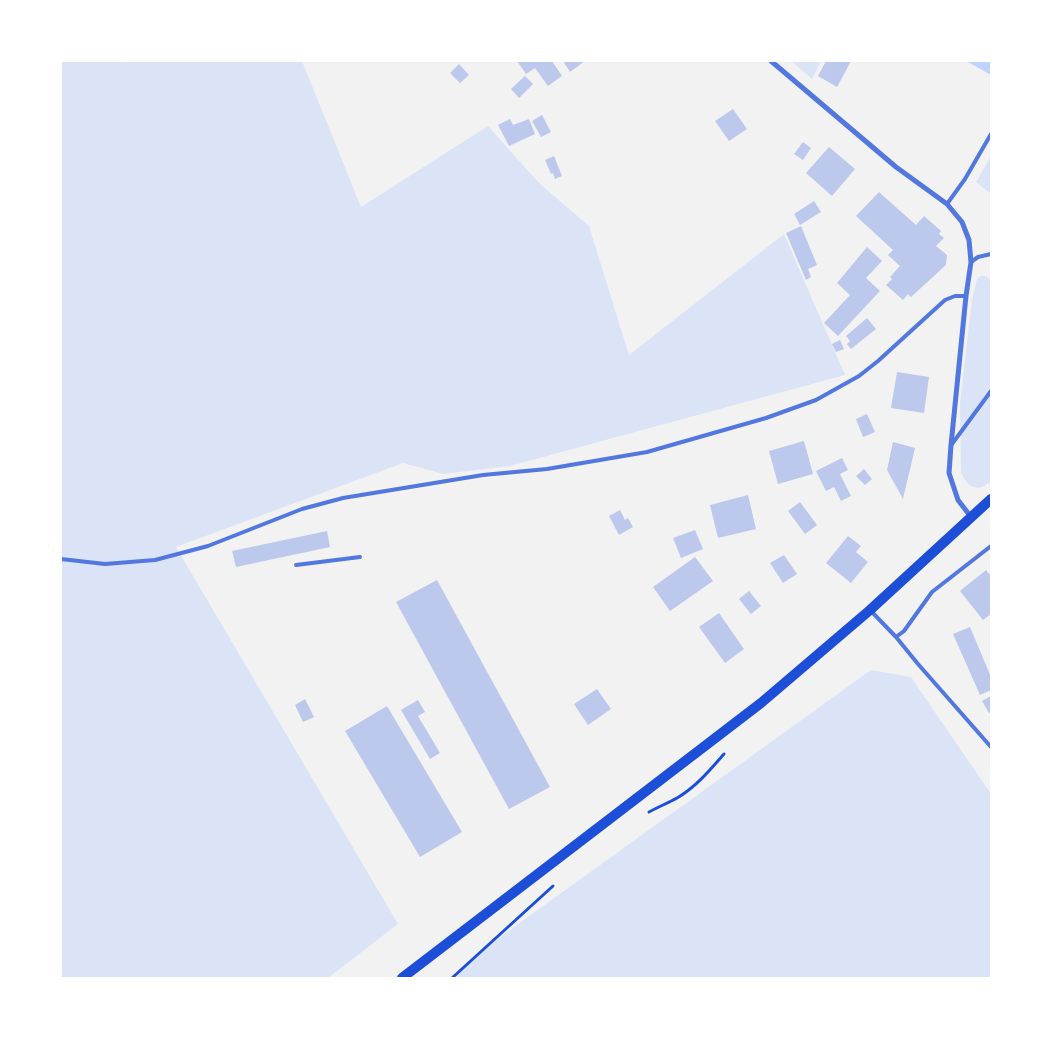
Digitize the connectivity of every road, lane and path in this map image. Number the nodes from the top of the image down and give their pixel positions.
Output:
1 (771, 61) edge
2 (991, 134) edge
3 (947, 204) junction
4 (991, 254) edge
5 (971, 262) junction
6 (966, 296) junction
7 (991, 391) edge
8 (951, 445) junction
9 (991, 499) edge
10 (972, 517) junction
11 (991, 546) edge
12 (360, 557) dead end
13 (61, 559) edge
14 (296, 565) dead end
15 (870, 610) junction
16 (896, 637) junction
17 (991, 747) edge
18 (691, 788) dead end
19 (643, 817) dead end
20 (555, 884) dead end
21 (402, 978) edge
22 (452, 978) edge

1 - 3 street
2 - 3 lane
3 - 5 street
4 - 5 lane
5 - 6 street
6 - 8 street
6 - 13 lane
7 - 8 lane
8 - 10 street
9 - 10 main road
10 - 15 main road
11 - 16 lane
12 - 14 lane
15 - 16 lane
15 - 21 main road
16 - 17 lane
18 - 19 path
20 - 22 path

